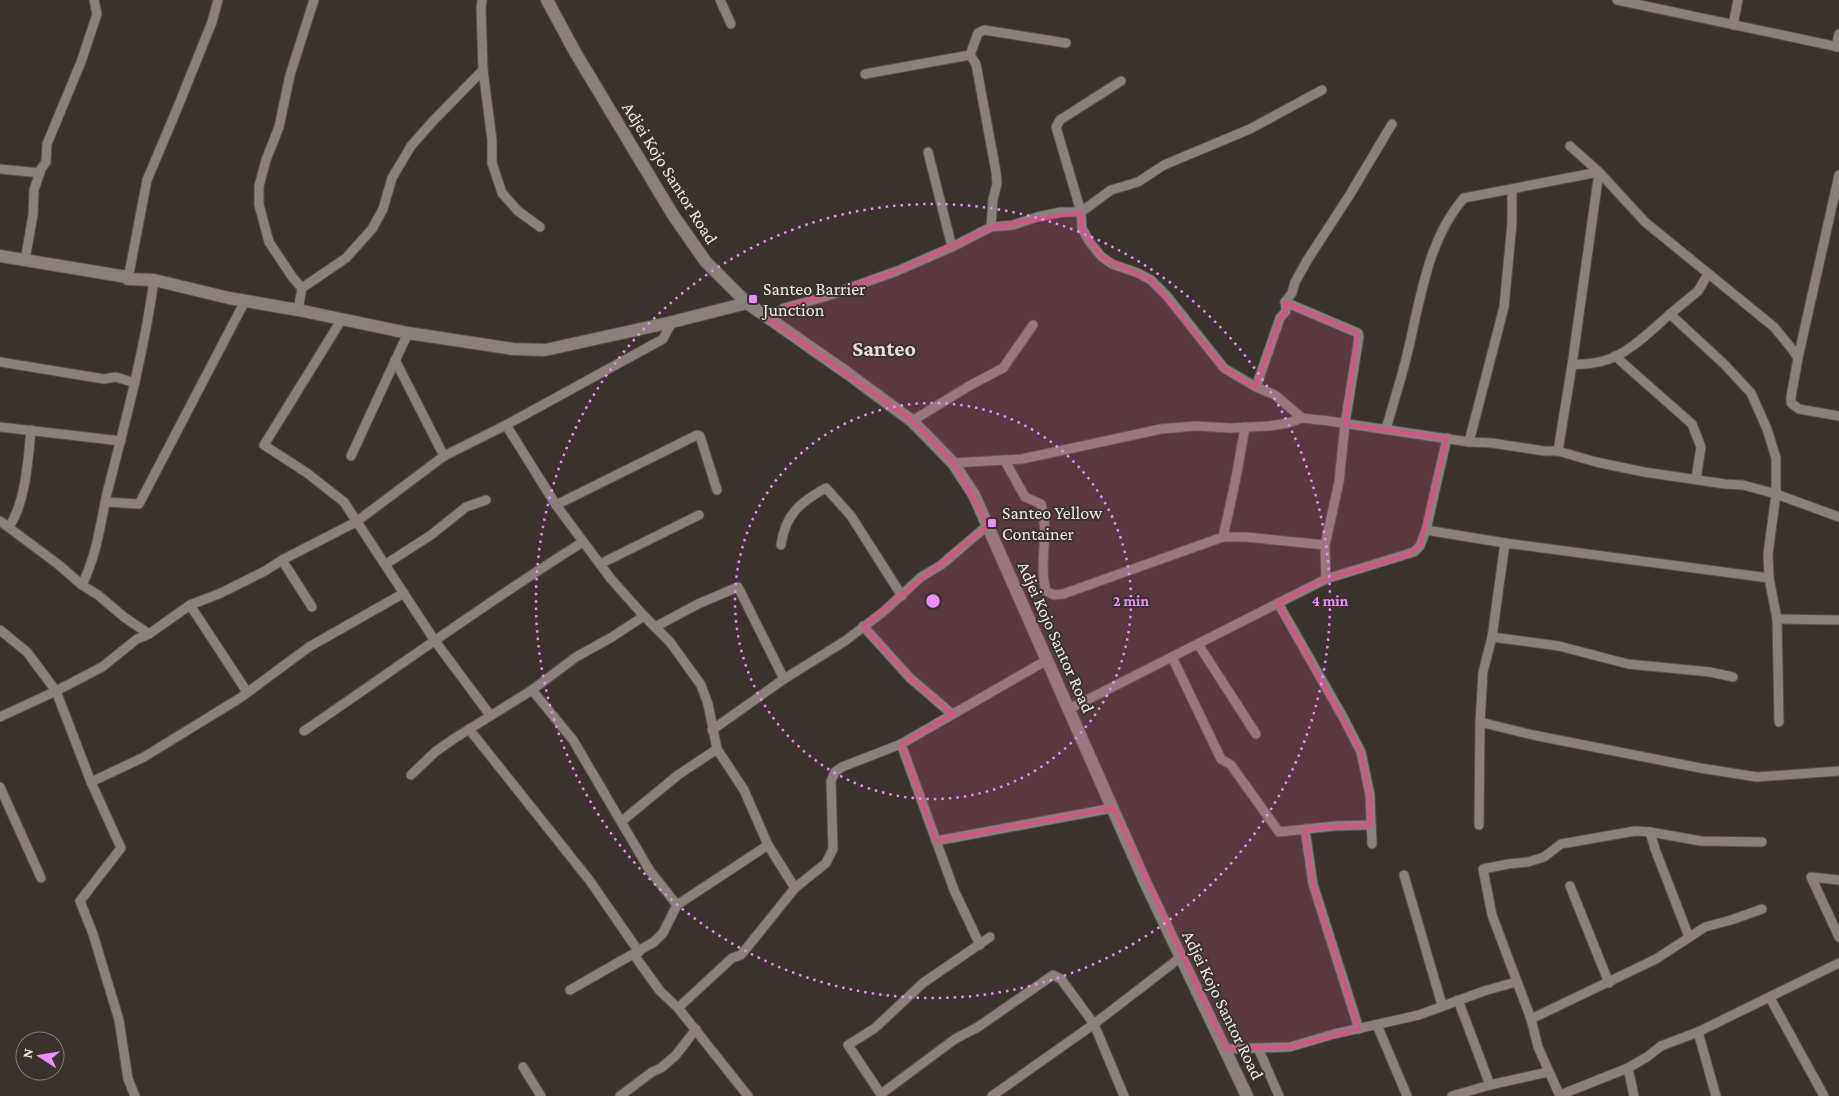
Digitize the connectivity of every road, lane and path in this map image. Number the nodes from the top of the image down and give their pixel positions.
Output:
1 (94, 0) edge
2 (218, 0) edge
3 (314, 0) edge
4 (482, 0) edge
5 (547, 0) edge
6 (720, 0) edge
7 (1617, 0) edge
8 (1738, 0) edge
9 (1633, 2) edge
10 (731, 24) dead end
11 (1732, 25) junction
12 (1839, 34) edge
13 (1066, 43) dead end
14 (1838, 47) edge
15 (970, 55) junction
16 (484, 70) junction
17 (865, 74) dead end
18 (1121, 81) dead end
19 (1322, 90) dead end
20 (1392, 124) dead end
21 (1570, 146) dead end
22 (928, 152) dead end
23 (0, 169) edge
24 (1599, 172) junction
25 (40, 173) junction
26 (1839, 175) edge
27 (1512, 189) junction
28 (1080, 212) junction
29 (990, 227) junction
30 (540, 228) dead end
31 (952, 247) junction
32 (0, 256) edge
33 (25, 260) junction
34 (1708, 274) junction
35 (128, 279) junction
36 (154, 280) junction
37 (302, 288) junction
38 (245, 301) junction
39 (1286, 302) junction
40 (748, 303) junction
41 (298, 310) junction
42 (1670, 314) junction
43 (342, 319) junction
44 (770, 320) junction
45 (672, 322) junction
46 (1033, 325) dead end
47 (408, 333) junction
48 (1615, 356) junction
49 (1798, 358) junction
50 (395, 360) junction
51 (0, 362) edge
52 (1572, 365) junction
53 (135, 383) junction
54 (1256, 387) junction
55 (1839, 416) edge
56 (1302, 418) junction
57 (912, 421) junction
58 (1345, 424) junction
59 (506, 425) junction
60 (0, 427) edge
61 (1246, 427) junction
62 (1386, 429) junction
63 (31, 430) junction
64 (1448, 438) junction
65 (121, 441) junction
66 (1469, 442) junction
67 (1558, 451) junction
68 (350, 456) dead end
69 (444, 456) junction
70 (1005, 461) junction
71 (953, 463) junction
72 (1696, 479) junction
73 (717, 490) dead end
74 (1776, 494) junction
75 (486, 500) dead end
76 (106, 502) junction
77 (556, 505) junction
78 (699, 515) dead end
79 (1839, 517) edge
80 (0, 521) edge
81 (356, 522) junction
82 (988, 525) junction
83 (9, 527) junction
84 (1426, 530) junction
85 (1222, 536) junction
86 (584, 542) junction
87 (1505, 543) junction
88 (781, 545) dead end
89 (1324, 545) junction
90 (282, 560) junction
91 (386, 564) junction
92 (600, 564) junction
93 (1769, 578) junction
94 (1326, 579) junction
95 (82, 585) junction
96 (404, 594) junction
97 (902, 596) junction
98 (1278, 603) junction
99 (190, 605) junction
100 (312, 607) dead end
101 (644, 616) junction
102 (1777, 619) junction
103 (1839, 620) edge
104 (863, 626) junction
105 (655, 627) junction
106 (0, 630) edge
107 (149, 634) junction
108 (1492, 637) junction
109 (435, 641) junction
110 (1198, 644) junction
111 (1172, 657) junction
112 (1047, 660) junction
113 (1733, 677) dead end
114 (784, 679) junction
115 (532, 690) junction
116 (56, 691) junction
117 (248, 692) junction
118 (1069, 709) junction
119 (952, 714) junction
120 (490, 715) junction
121 (0, 717) edge
122 (1480, 722) junction
123 (1778, 722) dead end
124 (469, 729) junction
125 (712, 730) junction
126 (304, 731) dead end
127 (1256, 734) dead end
128 (901, 744) junction
129 (717, 749) junction
130 (1839, 772) edge
131 (411, 775) dead end
132 (91, 782) junction
133 (0, 787) edge
134 (1112, 808) junction
135 (622, 821) junction
136 (1371, 825) junction
137 (1479, 825) dead end
138 (1305, 829) junction
139 (1650, 832) junction
140 (936, 841) junction
141 (1762, 842) dead end
142 (1372, 844) dead end
143 (768, 845) junction
144 (1404, 875) dead end
145 (41, 878) dead end
146 (1839, 880) edge
147 (1570, 886) dead end
148 (795, 888) junction
149 (677, 905) junction
150 (1762, 909) dead end
151 (1689, 937) junction
152 (1839, 937) edge
153 (990, 938) dead end
154 (980, 945) junction
155 (636, 954) junction
156 (1181, 957) junction
157 (1839, 963) edge
158 (1516, 982) junction
159 (1609, 983) junction
160 (570, 990) dead end
161 (1770, 998) junction
162 (1458, 1000) junction
163 (1442, 1005) junction
164 (678, 1008) junction
165 (1531, 1019) junction
166 (1094, 1024) junction
167 (1377, 1025) junction
168 (696, 1029) junction
169 (1359, 1029) junction
170 (1698, 1032) junction
171 (1258, 1048) junction
172 (1226, 1049) junction
173 (523, 1067) dead end
174 (1628, 1068) junction
175 (1548, 1072) junction
176 (1490, 1085) junction
177 (881, 1095) edge
178 (135, 1096) edge
179 (540, 1096) edge
180 (620, 1096) edge
181 (748, 1096) edge
182 (992, 1096) edge
183 (1124, 1096) edge
184 (1247, 1096) edge
185 (1279, 1096) edge
186 (1407, 1096) edge
187 (1452, 1096) edge
188 (1560, 1096) edge
189 (1634, 1096) edge
190 (1716, 1096) edge
191 (1824, 1096) edge

1 - 25 street
2 - 35 street
3 - 37 street
4 - 16 street
5 - 40 street, Adjei Kojo Santor Road
6 - 10 street
7 - 9 street
8 - 11 street
9 - 11 street
11 - 14 street
12 - 14 street
13 - 15 street
15 - 17 street
15 - 29 street
16 - 30 street
16 - 37 street
18 - 28 street
19 - 28 street
20 - 39 street
21 - 24 street
22 - 31 street
23 - 25 street
24 - 27 street
24 - 34 street
24 - 52 street
25 - 33 street
26 - 49 street
27 - 62 street
27 - 66 street
28 - 29 street
28 - 54 street
29 - 31 street
31 - 44 street
32 - 33 street
33 - 35 street
34 - 42 street
34 - 49 street
35 - 36 street
36 - 38 street
36 - 53 street
37 - 41 street
38 - 41 street
38 - 76 street
39 - 54 street
39 - 58 street
40 - 44 street, Adjei Kojo Santor Road
40 - 45 street
41 - 43 street
42 - 48 street
42 - 74 street
43 - 47 street
43 - 81 street
44 - 57 street, Adjei Kojo Santor Road
45 - 47 street
45 - 59 street
46 - 57 street
47 - 50 street
48 - 52 street
48 - 72 street
49 - 55 street
50 - 68 street
50 - 69 street
51 - 53 street
52 - 67 street
53 - 65 street
54 - 56 street
56 - 58 street
56 - 61 street
57 - 71 street, Adjei Kojo Santor Road
58 - 62 street
58 - 89 street
59 - 69 street
59 - 77 street
60 - 63 street
61 - 70 street
61 - 85 street
62 - 64 street
63 - 65 street
63 - 83 street
64 - 66 street
64 - 84 street
65 - 76 street
66 - 67 street
67 - 72 street
69 - 81 street
70 - 71 street
70 - 85 street
71 - 82 street, Adjei Kojo Santor Road
72 - 74 street
73 - 77 street
74 - 79 street
74 - 93 street
75 - 91 street
76 - 95 street
77 - 86 street
78 - 92 street
80 - 83 street
81 - 90 street
81 - 91 street
82 - 97 street
82 - 112 street, Adjei Kojo Santor Road
83 - 95 street
84 - 87 street
84 - 94 street
85 - 89 street
86 - 92 street
86 - 109 street
87 - 93 street
87 - 108 street
88 - 97 street
89 - 94 street
90 - 99 street
90 - 100 street
91 - 96 street
92 - 101 street
93 - 102 street
94 - 98 street
95 - 107 street
96 - 109 street
96 - 117 street
97 - 104 street
98 - 110 street
98 - 136 street
99 - 107 street
99 - 117 street
101 - 105 street
101 - 115 street
102 - 103 street
102 - 123 street
104 - 114 street
104 - 119 street
105 - 114 street
105 - 125 street
106 - 116 street
107 - 116 street
108 - 113 street
108 - 122 street
109 - 120 street
109 - 126 street
110 - 111 street
110 - 127 street
111 - 118 street
111 - 138 street
112 - 118 street, Adjei Kojo Santor Road
112 - 119 street
114 - 125 street
115 - 120 street
115 - 135 street
116 - 121 street
116 - 132 street
117 - 132 street
118 - 134 street, Adjei Kojo Santor Road
119 - 128 street
120 - 124 street
122 - 130 street
122 - 137 street
124 - 131 street
124 - 155 street
125 - 129 street
128 - 140 street
128 - 148 street
129 - 135 street
129 - 143 street
132 - 178 street
133 - 145 street
134 - 140 street
134 - 156 street, Adjei Kojo Santor Road
135 - 149 street
136 - 138 street
136 - 142 street
138 - 169 street
139 - 141 street
139 - 151 street
139 - 158 street
140 - 154 street
143 - 148 street
143 - 149 street
144 - 163 street
146 - 152 street
147 - 159 street
148 - 164 street
149 - 155 street
150 - 151 street
151 - 159 street
153 - 154 street
154 - 177 street
155 - 160 street
155 - 164 street
156 - 166 street
156 - 172 street, Adjei Kojo Santor Road
157 - 161 street
158 - 162 street
158 - 165 street
159 - 165 street
161 - 170 street
161 - 191 street
162 - 163 street
162 - 176 street
163 - 167 street
164 - 168 street
165 - 175 street
166 - 177 street
166 - 182 street
166 - 183 street
167 - 169 street
167 - 186 street
168 - 180 street
168 - 181 street
169 - 171 street
170 - 174 street
170 - 190 street
171 - 172 street
171 - 185 street
172 - 184 street, Adjei Kojo Santor Road
173 - 179 street
174 - 188 street
174 - 189 street
175 - 176 street
175 - 188 street
176 - 187 street

